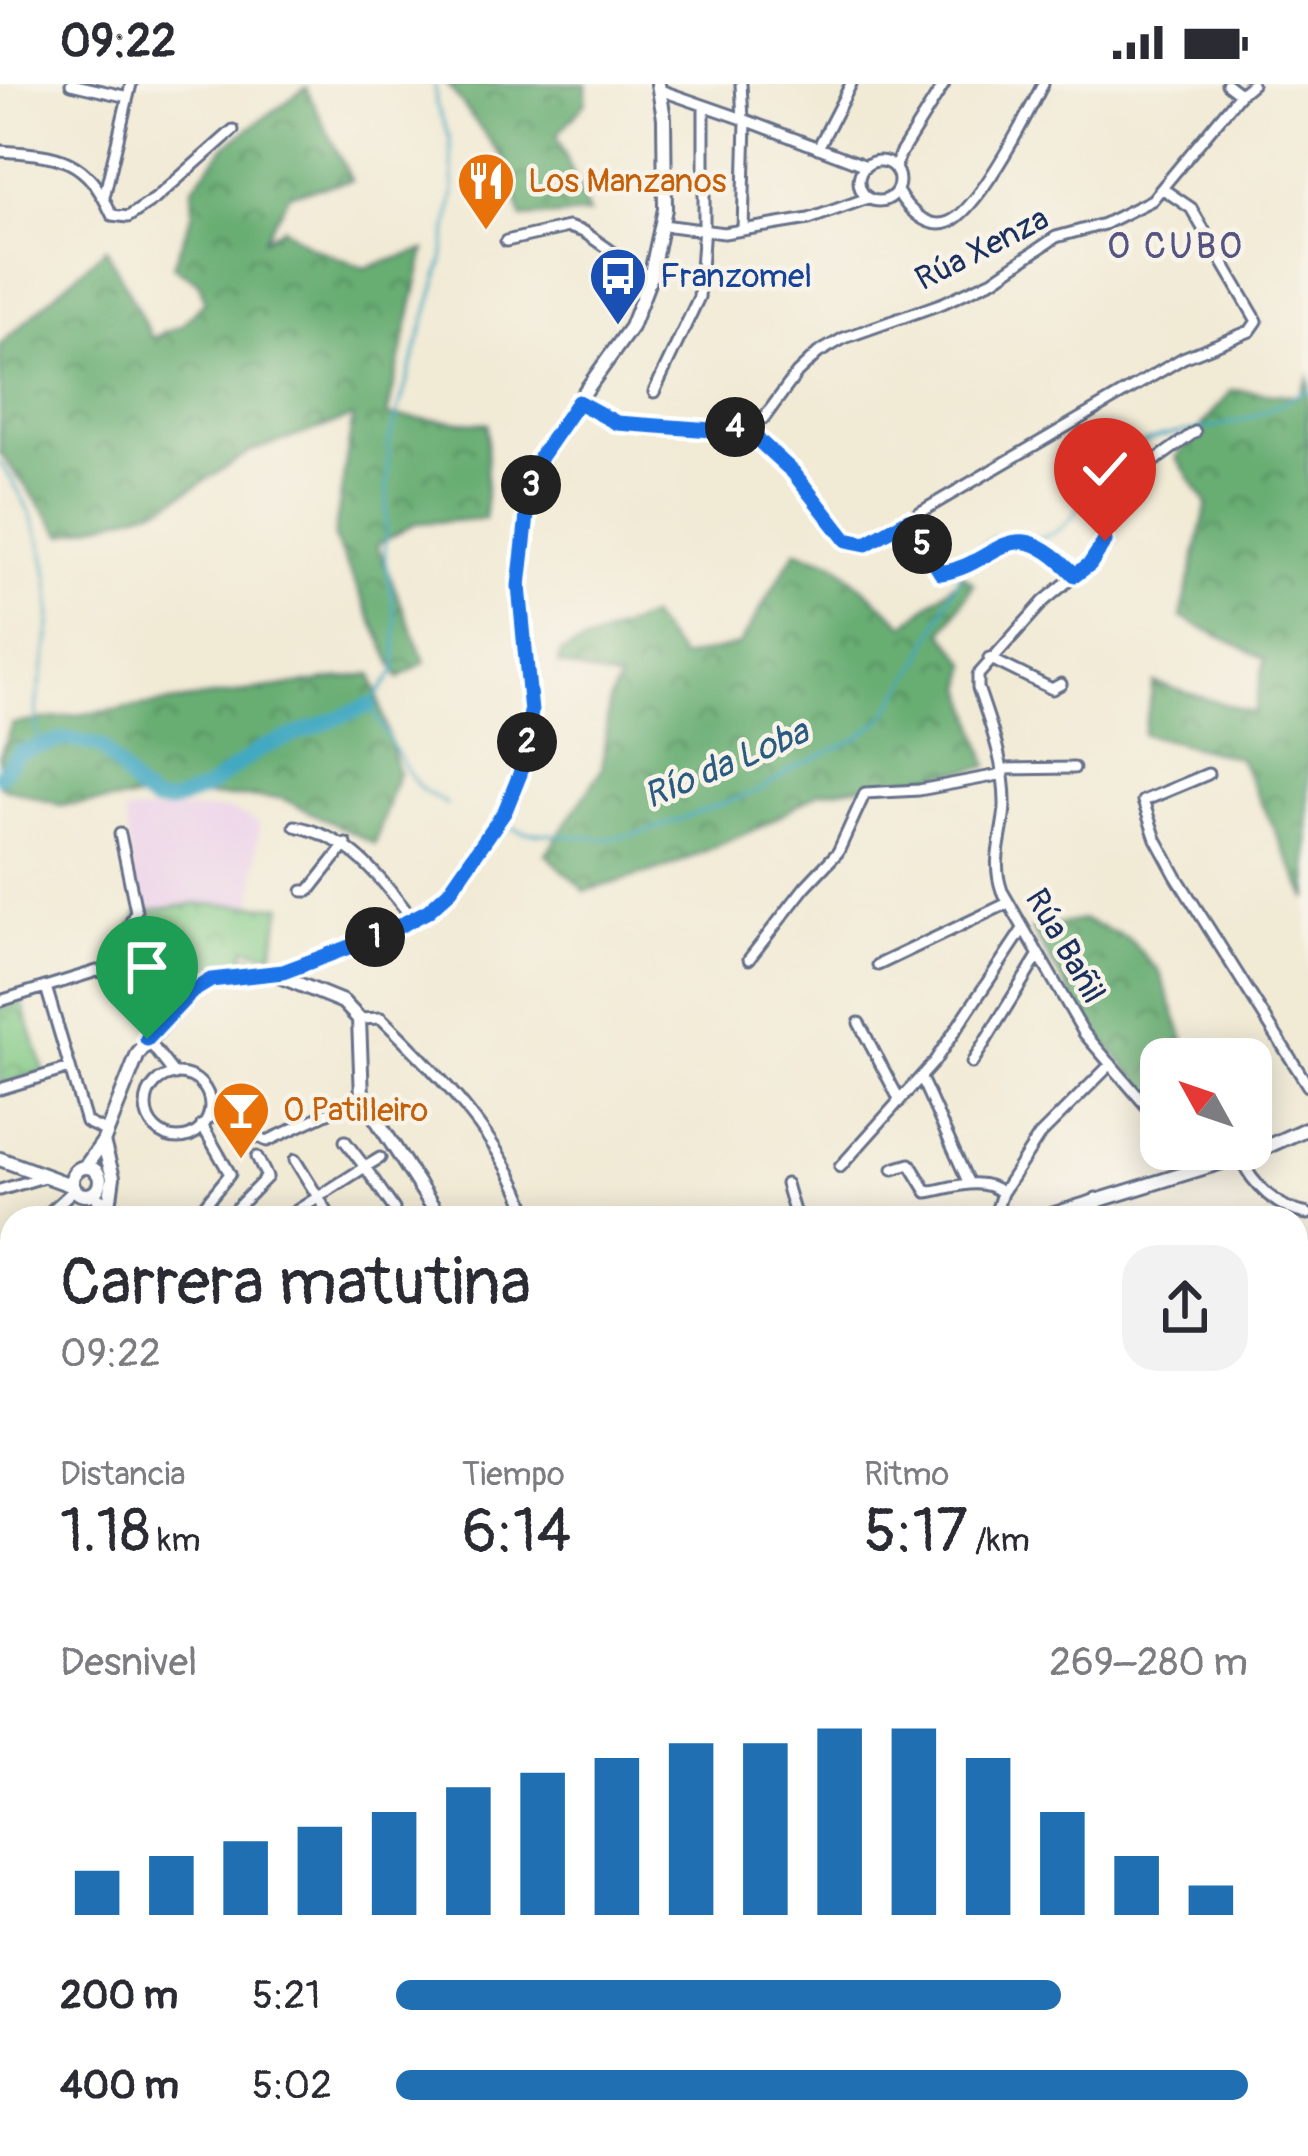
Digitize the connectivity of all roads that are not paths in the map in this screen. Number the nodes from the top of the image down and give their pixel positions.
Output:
1 (71, 84) edge
2 (131, 84) edge
3 (741, 84) edge
4 (850, 84) edge
5 (944, 84) edge
6 (1043, 84) edge
7 (1252, 84) edge
8 (659, 87) edge
9 (1233, 93) edge
10 (128, 97) junction
11 (704, 106) junction
12 (744, 120) junction
13 (761, 128) junction
14 (233, 130) dead end
15 (745, 145) junction
16 (818, 148) junction
17 (0, 152) edge
18 (891, 165) junction
19 (863, 170) junction
20 (1163, 189) junction
21 (864, 194) junction
22 (894, 194) junction
23 (104, 197) junction
24 (662, 225) junction
25 (743, 230) junction
26 (704, 232) junction
27 (506, 241) dead end
28 (650, 278) junction
29 (654, 392) dead end
30 (578, 402) junction
31 (743, 426) junction
32 (1195, 432) dead end
33 (908, 520) junction
34 (1075, 575) junction
35 (989, 658) junction
36 (1061, 683) dead end
37 (1074, 768) dead end
38 (1003, 772) junction
39 (1208, 774) dead end
40 (295, 826) dead end
41 (121, 833) dead end
42 (346, 844) junction
43 (302, 891) dead end
44 (1009, 902) junction
45 (414, 920) junction
46 (1023, 929) junction
47 (1038, 956) junction
48 (749, 958) dead end
49 (878, 965) dead end
50 (107, 973) junction
51 (274, 974) junction
52 (46, 987) junction
53 (0, 1001) edge
54 (358, 1019) junction
55 (859, 1023) dead end
56 (149, 1037) junction
57 (972, 1063) dead end
58 (1112, 1064) junction
59 (70, 1068) junction
60 (175, 1075) junction
61 (921, 1078) junction
62 (1308, 1086) edge
63 (0, 1089) edge
64 (362, 1097) junction
65 (1140, 1098) edge
66 (900, 1101) junction
67 (210, 1115) junction
68 (202, 1125) junction
69 (1308, 1128) edge
70 (105, 1139) junction
71 (345, 1141) dead end
72 (1272, 1143) edge
73 (257, 1157) dead end
74 (380, 1158) dead end
75 (0, 1159) edge
76 (296, 1160) dead end
77 (365, 1167) junction
78 (840, 1167) dead end
79 (893, 1168) dead end
80 (1194, 1170) edge
81 (1250, 1170) edge
82 (54, 1176) junction
83 (100, 1178) junction
84 (77, 1179) junction
85 (786, 1184) dead end
86 (969, 1184) junction
87 (0, 1190) edge
88 (1002, 1193) junction
89 (90, 1195) junction
90 (317, 1195) junction
91 (63, 1198) junction
92 (1096, 1198) junction
93 (55, 1206) edge
94 (112, 1206) edge
95 (116, 1206) edge
96 (118, 1206) edge
97 (204, 1206) edge
98 (241, 1206) edge
99 (301, 1206) edge
100 (324, 1206) edge
101 (392, 1206) edge
102 (432, 1206) edge
103 (525, 1206) edge
104 (792, 1206) edge
105 (998, 1206) edge
106 (1074, 1206) edge
107 (1097, 1206) edge
108 (1279, 1206) edge

1 - 10 street
2 - 10 street
3 - 12 street
4 - 16 street
5 - 18 street
6 - 22 street
7 - 9 street, Rúa Xenza
8 - 11 street
8 - 24 street
9 - 20 street, Rúa Xenza
10 - 23 street
11 - 12 street
11 - 26 street
12 - 13 street
12 - 15 street
13 - 15 street
13 - 16 street
14 - 23 street
15 - 25 street
16 - 19 street
17 - 23 street
18 - 19 street
18 - 22 street
19 - 21 street
20 - 31 street, Rúa Xenza
20 - 33 street
21 - 22 street
21 - 25 street
24 - 26 street
24 - 28 street
25 - 26 street
26 - 29 street
27 - 28 street
28 - 30 street
30 - 31 street
30 - 45 street
31 - 33 street
32 - 34 street
33 - 34 street
34 - 35 street
35 - 36 street
35 - 38 street, Rúa Bañil
37 - 38 street
38 - 44 street, Rúa Bañil
38 - 48 street
39 - 62 street
40 - 42 street
41 - 50 street
42 - 43 street
42 - 45 street
44 - 46 street, Rúa Bañil
44 - 49 street
45 - 51 street
46 - 47 street, Rúa Bañil
46 - 61 street
47 - 57 street
47 - 58 street, Rúa Bañil
50 - 52 street
50 - 56 street
51 - 54 street
51 - 56 street
52 - 53 street
52 - 59 street
54 - 64 street
54 - 103 street
55 - 66 street
56 - 60 street
56 - 70 street
58 - 65 street, Rúa Bañil
58 - 88 street
59 - 63 street
59 - 70 street
60 - 67 street
60 - 68 street
61 - 66 street
61 - 86 street
64 - 67 street
64 - 102 street
66 - 78 street
67 - 68 street
68 - 97 street
69 - 72 street
70 - 83 street
70 - 84 street
70 - 96 street
71 - 77 street
73 - 98 street
74 - 77 street
75 - 82 street
76 - 90 street
77 - 90 street
77 - 101 street
79 - 86 street
80 - 92 street
81 - 108 street
82 - 84 street
82 - 87 street
82 - 91 street
83 - 84 street
83 - 89 street
83 - 95 street
84 - 89 street
84 - 91 street
85 - 104 street
86 - 88 street
88 - 105 street
89 - 94 street
90 - 99 street
90 - 100 street
91 - 93 street
92 - 106 street
92 - 107 street

